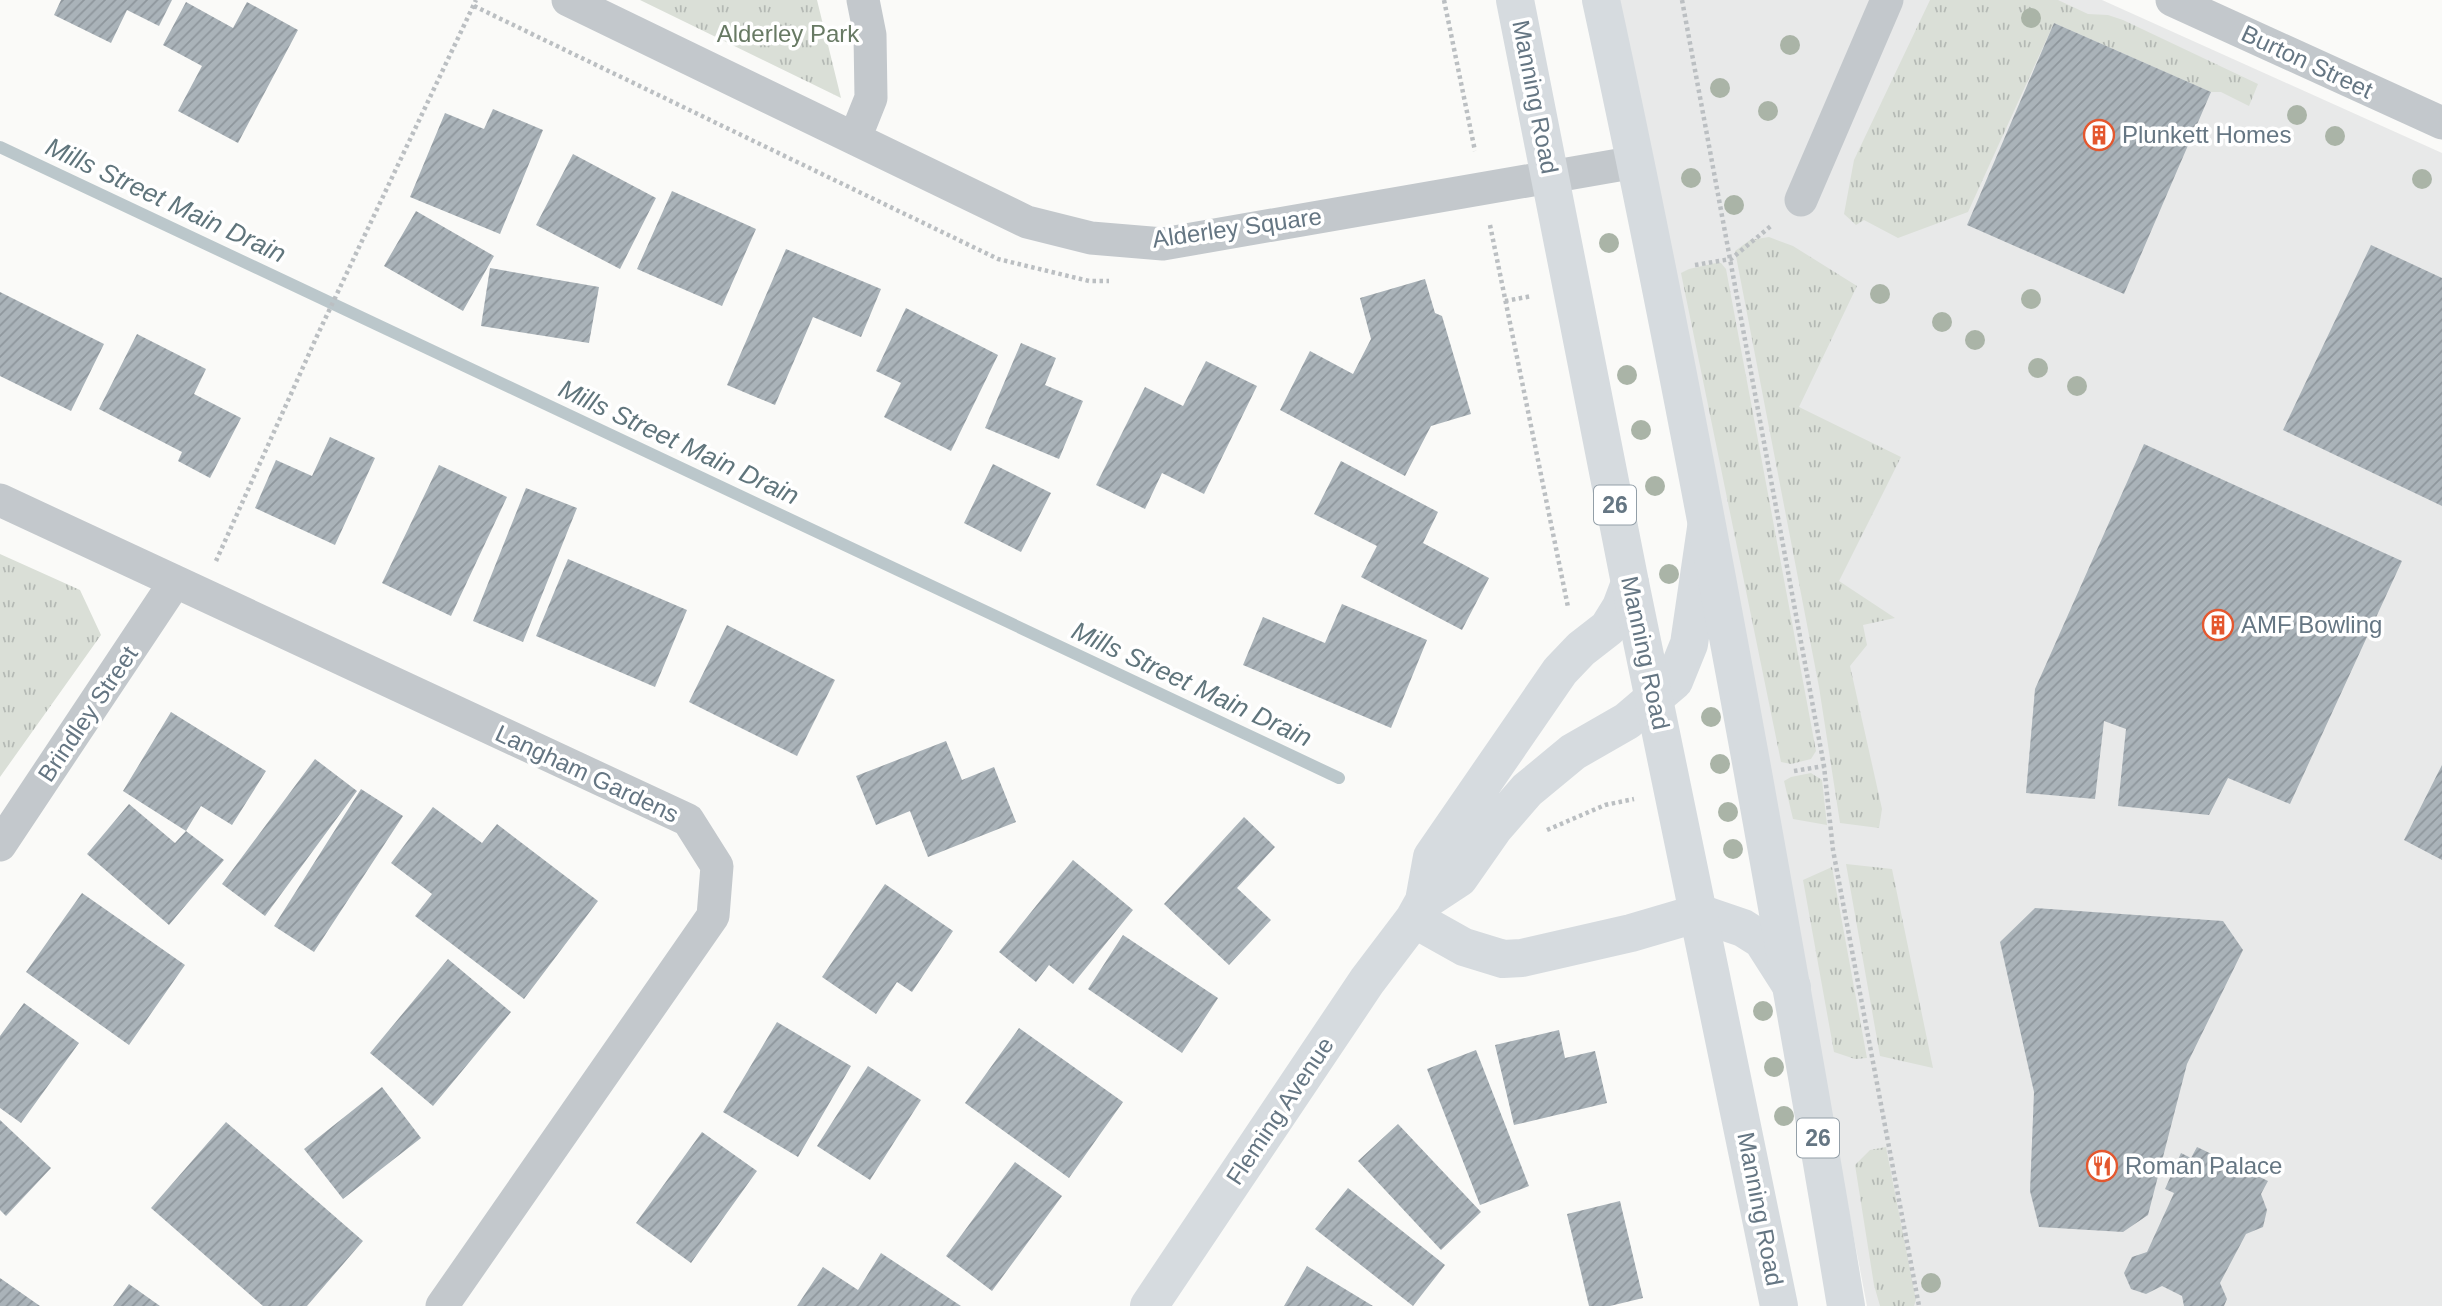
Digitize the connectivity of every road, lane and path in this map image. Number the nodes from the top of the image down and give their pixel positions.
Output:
1 (477, 0) edge
2 (568, 0) edge
3 (863, 0) edge
4 (1444, 0) edge
5 (1515, 0) edge
6 (1601, 0) edge
7 (1682, 0) edge
8 (1887, 0) edge
9 (2172, 0) edge
10 (2442, 123) edge
11 (855, 138) junction
12 (1636, 162) junction
13 (1551, 178) junction
14 (1482, 188) junction
15 (1801, 201) joint
16 (1731, 259) junction
17 (0, 500) edge
18 (1707, 519) junction
19 (1630, 583) junction
20 (188, 588) junction
21 (1577, 653) junction
22 (1654, 700) junction
23 (0, 845) edge
24 (1419, 910) junction
25 (1699, 913) junction
26 (1793, 988) junction
27 (442, 1306) edge
28 (1149, 1306) edge
29 (1779, 1306) edge
30 (1846, 1306) edge
31 (1919, 1306) edge

1 - 20 path
2 - 11 street, Alderley Square
3 - 11 street
4 - 14 path
5 - 13 main road, Manning Road / 26
6 - 12 main road, 26
7 - 16 path
8 - 15 street
9 - 10 street, Burton Street
11 - 14 street, Alderley Square
12 - 13 street, Alderley Square
12 - 18 main road, 26
13 - 14 street, Alderley Square
13 - 19 main road, Manning Road / 26
14 - 21 path
15 - 16 path
16 - 31 path
17 - 20 street, Langham Gardens
18 - 22 main road, Fleming Avenue
18 - 26 main road, 26
19 - 21 main road, Fleming Avenue
19 - 22 main road, Manning Road / 26
20 - 23 street, Brindley Street
20 - 27 street, Langham Gardens
21 - 24 main road, Fleming Avenue
22 - 24 main road, Fleming Avenue
22 - 25 main road, Manning Road / 26
24 - 25 main road
24 - 28 main road, Fleming Avenue
25 - 26 main road
25 - 29 main road, Manning Road / 26
26 - 30 main road, 26

